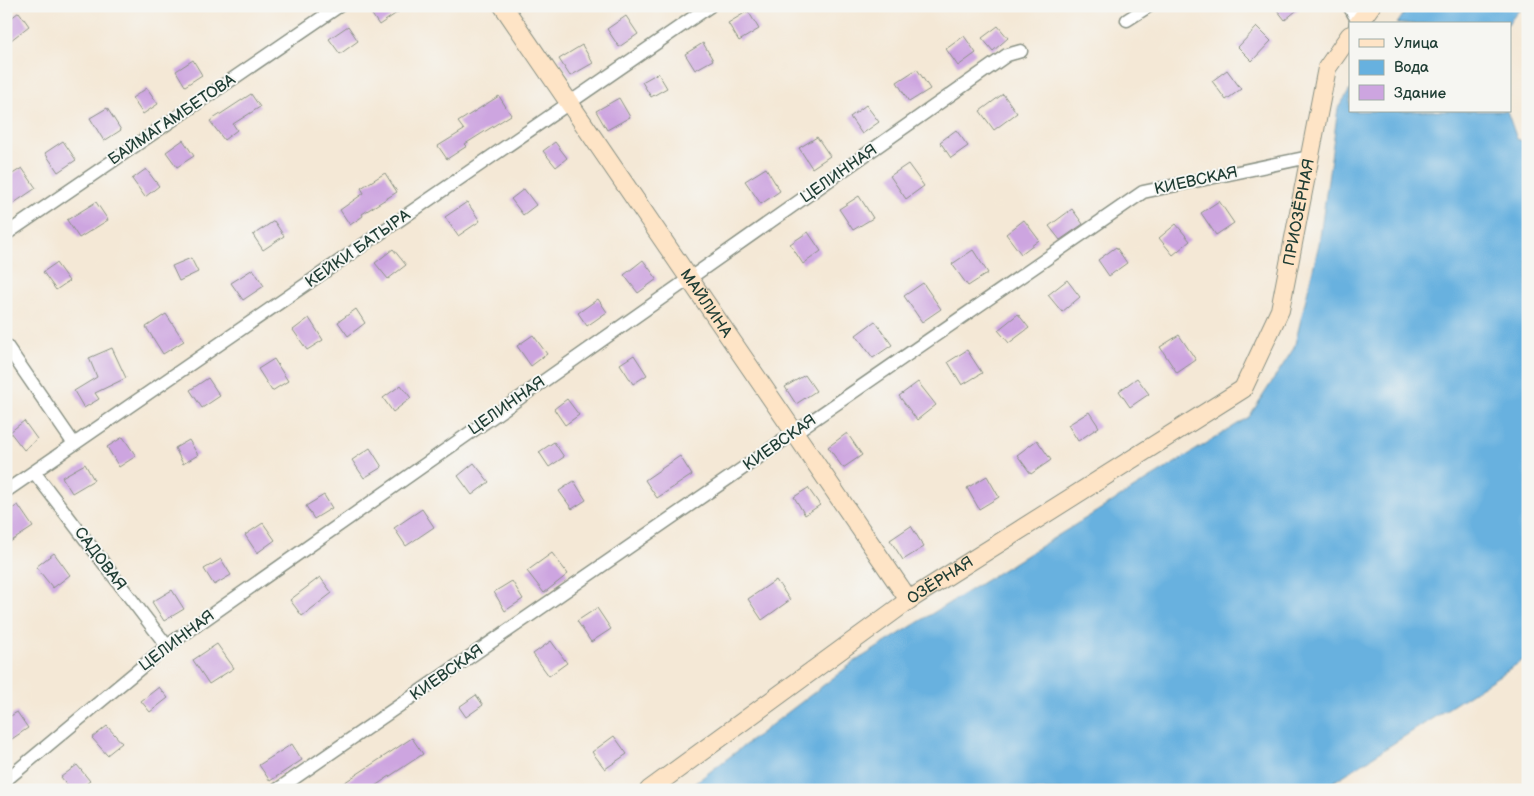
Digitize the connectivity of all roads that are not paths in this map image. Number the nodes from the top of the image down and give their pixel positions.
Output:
1 (339, 6) edge
2 (503, 6) edge
3 (710, 6) edge
4 (1149, 6) edge
5 (1349, 6) edge
6 (1371, 6) edge
7 (1126, 20) dead end
8 (1358, 22) edge
9 (1360, 22) edge
10 (1349, 36) edge
11 (1022, 51) dead end
12 (569, 103) junction
13 (1310, 157) junction
14 (6, 234) edge
15 (689, 279) junction
16 (6, 345) edge
17 (1243, 389) joint
18 (795, 432) junction
19 (74, 444) junction
20 (34, 472) junction
21 (6, 491) edge
22 (910, 600) junction
23 (167, 646) junction
24 (6, 780) edge
25 (277, 790) edge
26 (649, 790) edge

1 - 14 street, БАЙМАГАМБЕТОВА
2 - 12 street, МАЙЛИНА
3 - 12 street, КЕЙКИ БАТЫРА
4 - 7 street
5 - 8 street
6 - 9 street
10 - 13 street, ПРИОЗЁРНАЯ
11 - 15 street, ЦЕЛИННАЯ
12 - 15 street, МАЙЛИНА
12 - 19 street, КЕЙКИ БАТЫРА
13 - 17 street, ПРИОЗЁРНАЯ
13 - 18 street, КИЕВСКАЯ
15 - 18 street, МАЙЛИНА
15 - 23 street, ЦЕЛИННАЯ
16 - 19 street
17 - 22 street, ОЗЁРНАЯ
18 - 22 street, МАЙЛИНА
18 - 25 street, КИЕВСКАЯ
19 - 20 street, КЕЙКИ БАТЫРА
20 - 21 street, КЕЙКИ БАТЫРА
20 - 23 street, САДОВАЯ
22 - 26 street, ОЗЁРНАЯ
23 - 24 street, ЦЕЛИННАЯ

